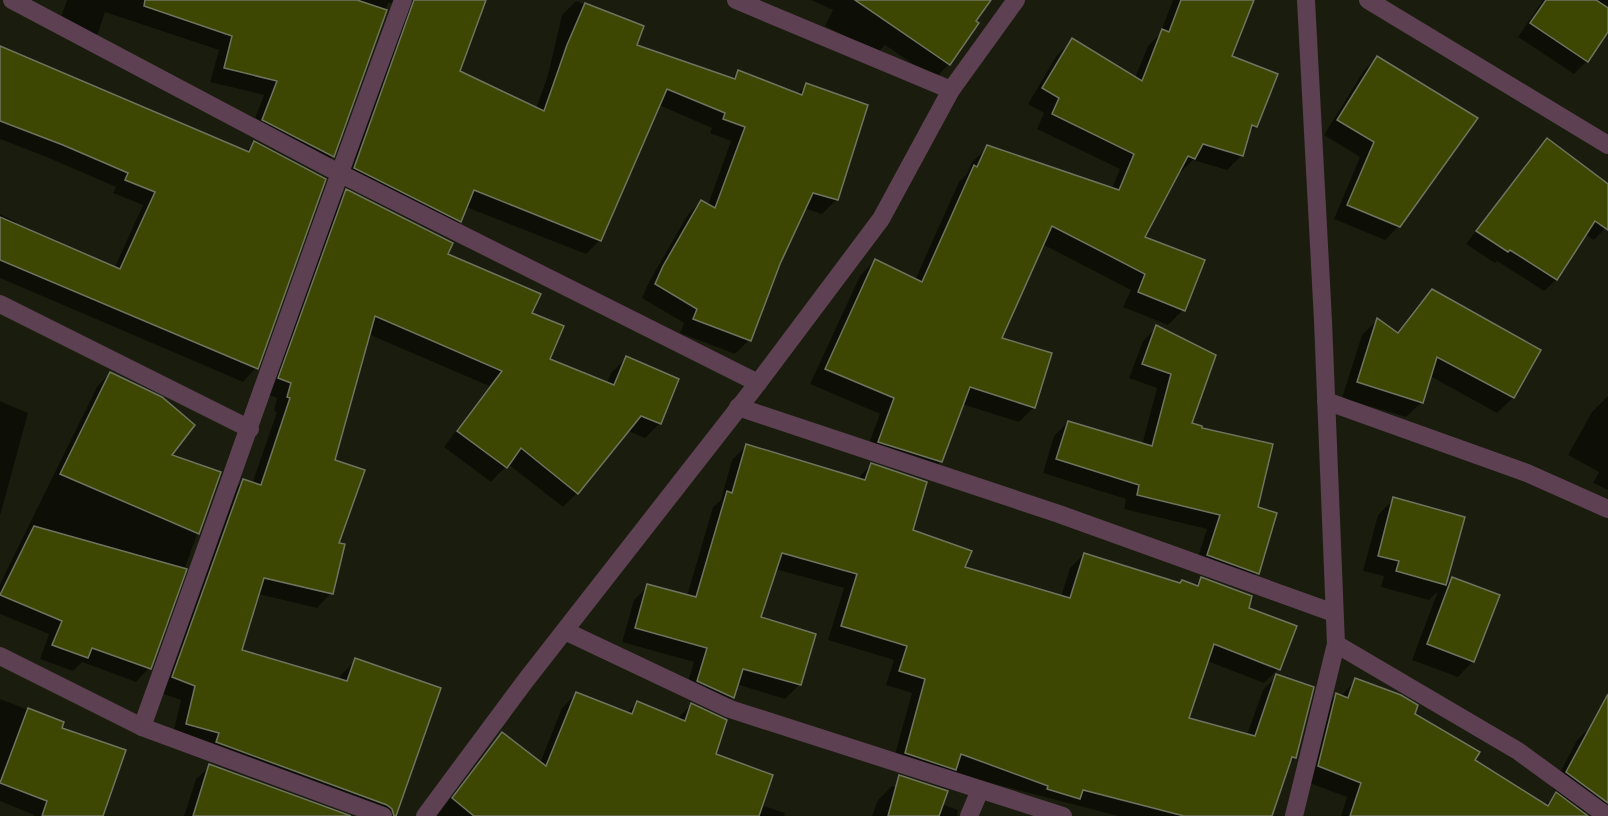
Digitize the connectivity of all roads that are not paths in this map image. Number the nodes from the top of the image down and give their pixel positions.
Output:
1 (12, 0) edge
2 (403, 0) edge
3 (736, 0) edge
4 (1016, 0) edge
5 (1306, 0) edge
6 (1368, 0) edge
7 (951, 90) junction
8 (1608, 145) edge
9 (339, 173) junction
10 (0, 304) edge
11 (758, 382) junction
12 (1326, 401) junction
13 (738, 408) junction
14 (250, 429) junction
15 (1608, 509) edge
16 (1334, 613) junction
17 (565, 631) junction
18 (1336, 644) junction
19 (0, 656) edge
20 (142, 727) junction
21 (980, 790) junction
22 (383, 816) edge
23 (425, 816) edge
24 (969, 816) edge
25 (1063, 816) edge
26 (1294, 816) edge
27 (1607, 816) edge

1 - 9 street
2 - 9 street
3 - 7 street
4 - 7 street
5 - 12 street
6 - 8 street
7 - 11 street
9 - 11 street
9 - 14 street
10 - 14 street
11 - 13 street
12 - 15 street
12 - 16 street
13 - 16 street
13 - 17 street
14 - 20 street
16 - 18 street
17 - 21 street
17 - 23 street
18 - 26 street
18 - 27 street
19 - 20 street
20 - 22 street
21 - 24 street
21 - 25 street

